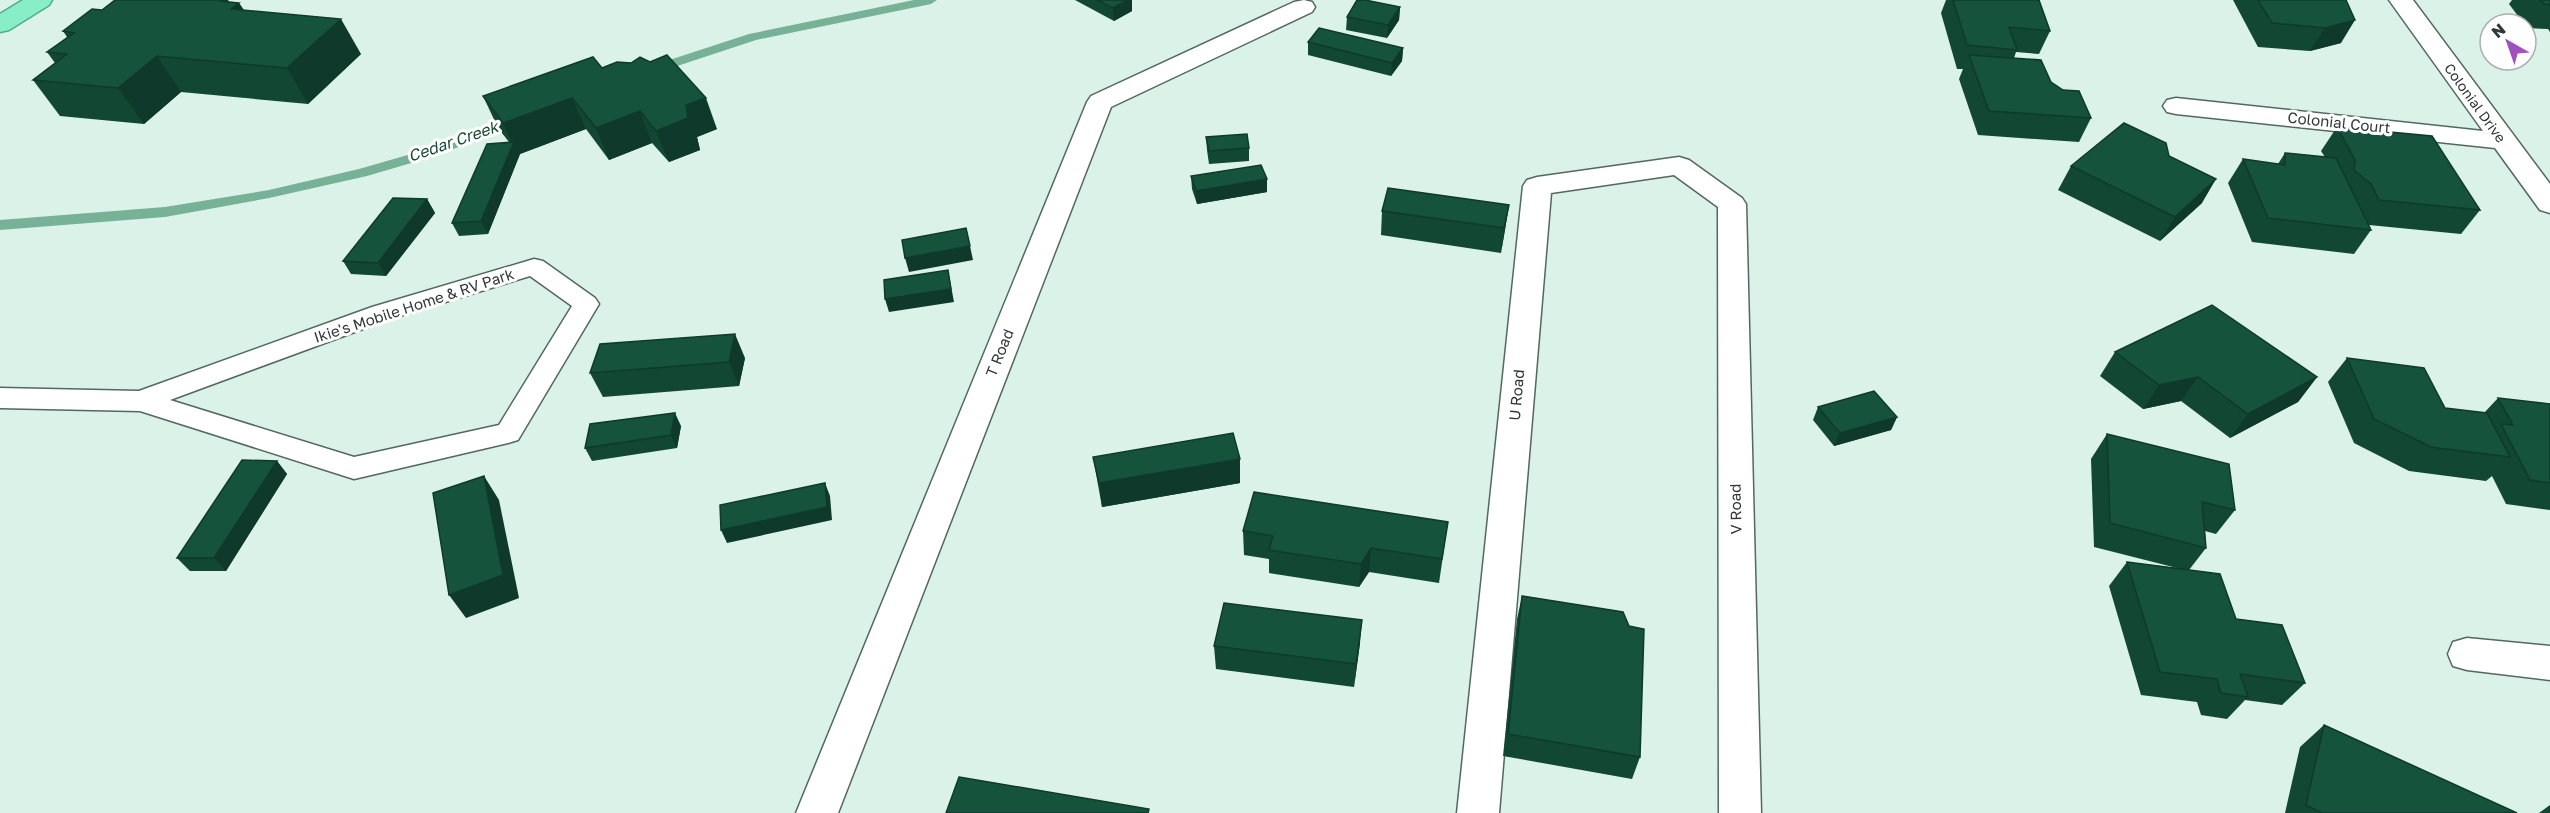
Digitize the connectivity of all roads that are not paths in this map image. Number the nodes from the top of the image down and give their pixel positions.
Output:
1 (40, 0) edge
2 (2401, 0) edge
3 (1303, 6) dead end
4 (0, 25) edge
5 (2176, 106) dead end
6 (2502, 141) junction
7 (1732, 204) joint
8 (2550, 204) edge
9 (0, 398) edge
10 (140, 401) junction
11 (2467, 654) dead end
12 (2550, 663) edge
13 (817, 813) edge
14 (1478, 813) edge
15 (1740, 813) edge

1 - 4 highway
2 - 6 street, Colonial Drive
3 - 13 street, T Road
5 - 6 street, Colonial Court
6 - 8 street, Colonial Drive
7 - 14 street, U Road
7 - 15 street, V Road
9 - 10 lane, Ikie's Mobile Home & RV Park
10 - 10 lane, Ikie's Mobile Home & RV Park
11 - 12 street

